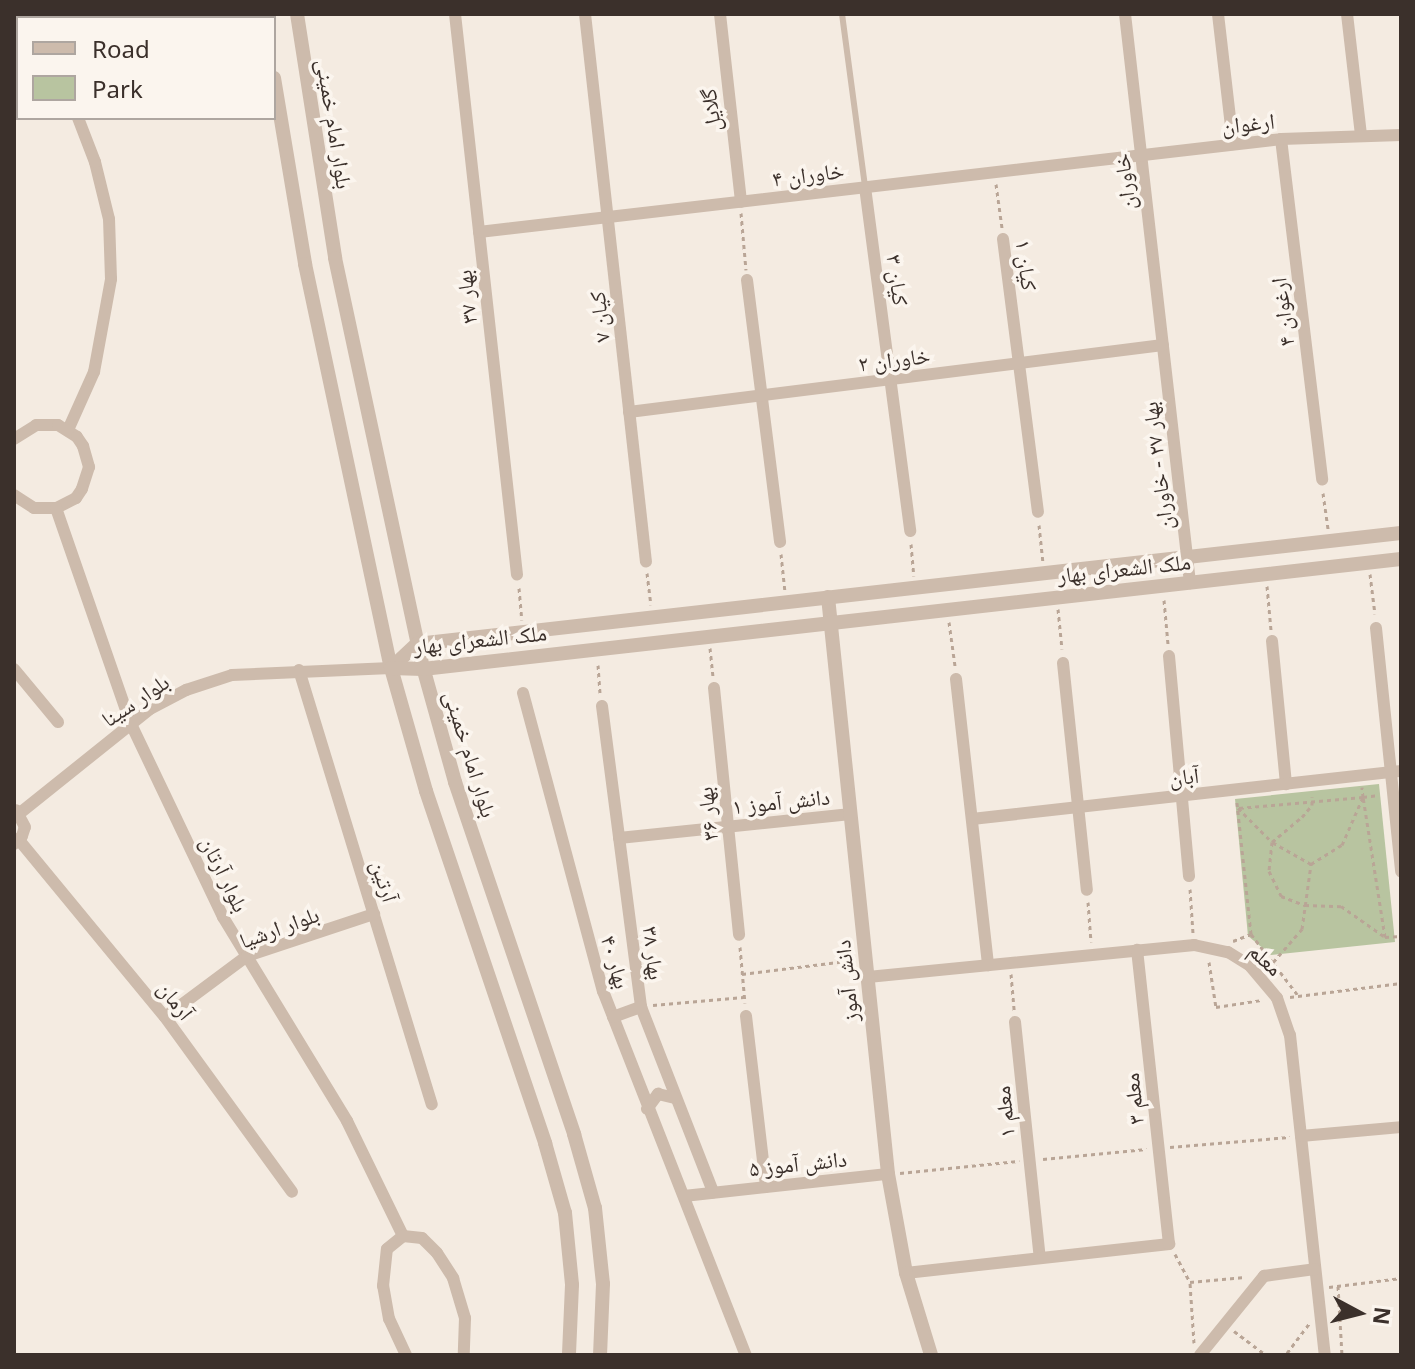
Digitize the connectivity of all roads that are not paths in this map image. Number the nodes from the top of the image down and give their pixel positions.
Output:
1 (297, 14) edge
2 (455, 14) edge
3 (585, 14) edge
4 (720, 14) edge
5 (842, 14) edge
6 (1125, 14) edge
7 (1218, 14) edge
8 (1347, 14) edge
9 (276, 90) edge
10 (79, 120) edge
11 (1361, 135) junction
12 (1401, 135) edge
13 (1281, 139) junction
14 (1233, 144) junction
15 (1141, 155) junction
16 (865, 187) junction
17 (741, 202) junction
18 (608, 217) junction
19 (479, 232) junction
20 (1003, 239) road end
21 (747, 280) road end
22 (1163, 345) junction
23 (1019, 363) junction
24 (891, 379) junction
25 (762, 396) junction
26 (629, 412) junction
27 (68, 430) junction
28 (14, 439) edge
29 (1322, 480) road end
30 (14, 495) edge
31 (56, 508) junction
32 (1038, 512) road end
33 (910, 531) road end
34 (1401, 533) edge
35 (780, 542) road end
36 (1187, 557) junction
37 (1401, 559) edge
38 (646, 562) road end
39 (517, 575) road end
40 (1190, 583) junction
41 (828, 597) junction
42 (831, 623) junction
43 (1376, 628) road end
44 (1272, 641) road end
45 (417, 644) junction
46 (1169, 656) road end
47 (1063, 663) road end
48 (391, 668) junction
49 (14, 669) edge
50 (423, 669) junction
51 (299, 670) junction
52 (956, 679) road end
53 (714, 688) road end
54 (523, 693) dead end
55 (602, 706) road end
56 (58, 722) dead end
57 (131, 724) junction
58 (1396, 772) edge
59 (1286, 784) junction
60 (1181, 796) junction
61 (1078, 807) junction
62 (17, 811) edge
63 (851, 814) junction
64 (972, 819) junction
65 (728, 827) junction
66 (619, 838) junction
67 (17, 842) edge
68 (1401, 872) edge
69 (1189, 876) road end
70 (1087, 890) road end
71 (374, 914) junction
72 (739, 935) road end
73 (1137, 950) junction
74 (247, 956) junction
75 (988, 965) junction
76 (868, 977) junction
77 (641, 1007) junction
78 (746, 1016) road end
79 (165, 1017) junction
80 (613, 1017) junction
81 (1015, 1022) road end
82 (675, 1098) junction
83 (432, 1104) dead end
84 (647, 1109) junction
85 (1401, 1127) edge
86 (1301, 1136) junction
87 (888, 1174) junction
88 (766, 1187) junction
89 (292, 1192) dead end
90 (713, 1192) junction
91 (684, 1196) junction
92 (403, 1236) junction
93 (1040, 1258) junction
94 (1315, 1269) junction
95 (906, 1273) junction
96 (406, 1355) edge
97 (464, 1355) edge
98 (569, 1355) edge
99 (600, 1355) edge
100 (746, 1355) edge
101 (931, 1355) edge
102 (1197, 1355) edge
103 (1325, 1355) edge

1 - 45 street, بلوار امام خمینی
2 - 19 street, بهار ۳۷
3 - 18 street, کیان ۷
4 - 17 street, گلایل
5 - 16 lane
6 - 15 street, خاوران
7 - 14 street
8 - 11 street
9 - 48 street
10 - 27 street
11 - 12 street, ارغوان
11 - 13 street, ارغوان
13 - 14 street, ارغوان
13 - 29 street, ارغوان ۴
14 - 15 street, ارغوان
15 - 16 street, خاوران ۴
15 - 22 street, خاوران
16 - 17 street, خاوران ۴
16 - 24 street, کیان ۳
17 - 18 street, خاوران ۴
18 - 19 street, خاوران ۴
18 - 26 street, کیان ۷
19 - 39 street, بهار ۳۷
20 - 23 street, کیان ۱
21 - 25 street
22 - 23 street, خاوران ۲
22 - 36 street, بهار ۲۷ - خاوران
23 - 24 street, خاوران ۲
23 - 32 street, کیان ۱
24 - 25 street, خاوران ۲
24 - 33 street, کیان ۳
25 - 26 street, خاوران ۲
25 - 35 street
26 - 38 street, کیان ۷
27 - 28 street
27 - 31 street
30 - 31 street
31 - 57 street, بلوار آرتان
34 - 36 street, ملک الشعرای بهار
36 - 40 street, بهار ۲۷ - خاوران
36 - 41 street, ملک الشعرای بهار
37 - 40 street, ملک الشعرای بهار
40 - 42 street, ملک الشعرای بهار
41 - 42 street, دانش آموز
41 - 45 street, ملک الشعرای بهار
42 - 50 street, ملک الشعرای بهار
42 - 63 street, دانش آموز
43 - 58 street
44 - 59 street
45 - 48 street, ملک الشعرای بهار
45 - 50 street, بلوار امام خمینی
46 - 60 street
47 - 61 street
48 - 50 street, ملک الشعرای بهار
48 - 51 street, بلوار سینا
48 - 98 street
49 - 56 street
50 - 99 street, بلوار امام خمینی
51 - 57 street, بلوار سینا
51 - 71 street, آرتین
52 - 64 street
53 - 65 street, بهار ۳۶
54 - 80 street, بهار ۴۰
55 - 66 street, بهار ۳۸
57 - 62 street, بلوار سینا
57 - 74 street, بلوار آرتان
58 - 59 street, آبان
58 - 68 street
59 - 60 street, آبان
60 - 61 street, آبان
60 - 69 street
61 - 64 street, آبان
61 - 70 street
62 - 67 street
63 - 65 street, دانش آموز ۱
63 - 76 street, دانش آموز
64 - 75 street
65 - 66 street, دانش آموز ۱
65 - 72 street, بهار ۳۶
66 - 77 street, بهار ۳۸
67 - 79 street, آرمان
71 - 74 street, بلوار ارشیا
71 - 83 street, آرتین
73 - 75 street
73 - 86 street, معلم
73 - 93 street, معلم ۳
74 - 79 street, بلوار ارشیا
74 - 92 street, بلوار آرتان
75 - 76 street
76 - 87 street, دانش آموز
77 - 80 street
77 - 82 street, بهار ۳۸
78 - 88 street
79 - 89 street, آرمان
80 - 84 street, بهار ۴۰
81 - 93 street, معلم ۱
82 - 84 street
82 - 90 street, بهار ۳۸
84 - 91 street, بهار ۴۰
85 - 86 street
86 - 94 street, معلم
87 - 88 street, دانش آموز ۵
87 - 95 street, دانش آموز
88 - 90 street, دانش آموز ۵
90 - 91 street, دانش آموز ۵
91 - 100 street, بهار ۴۰
92 - 96 street
92 - 97 street
93 - 95 street
94 - 102 street
94 - 103 street, معلم
95 - 101 street, دانش آموز

